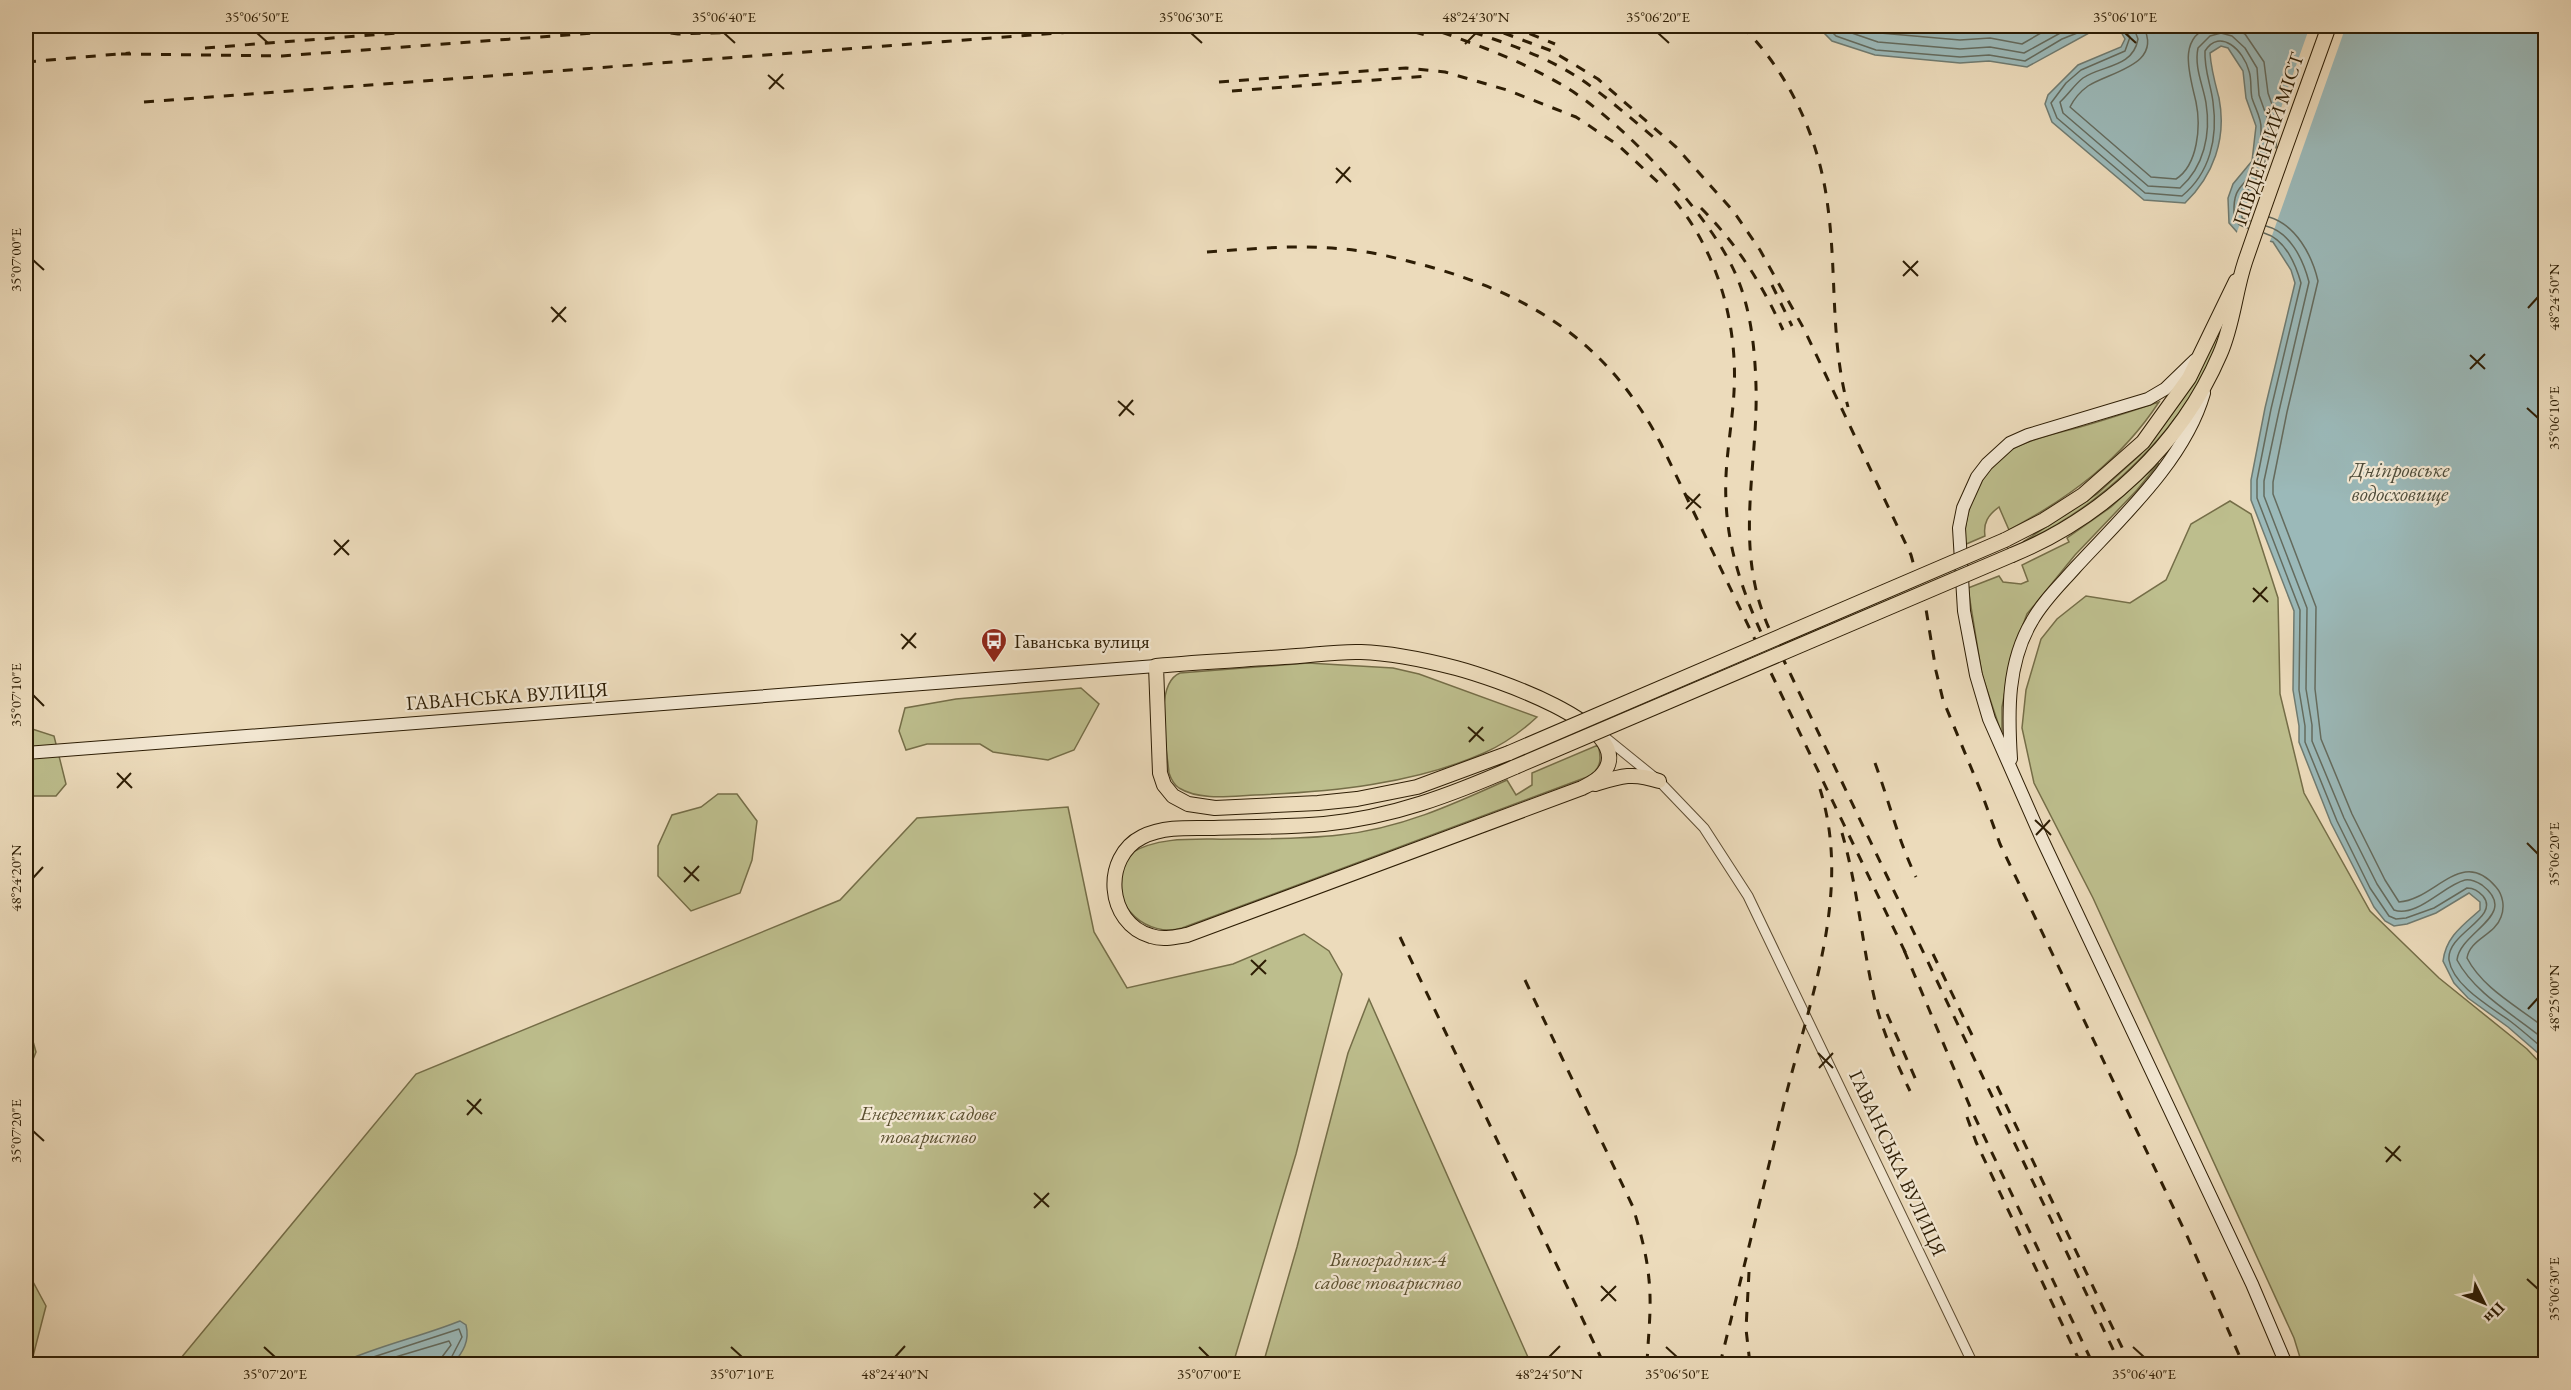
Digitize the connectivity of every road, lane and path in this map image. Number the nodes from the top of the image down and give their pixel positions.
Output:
1 (2329, 26) edge
2 (2244, 266) junction
3 (2202, 352) junction
4 (2208, 380) junction
5 (1156, 666) junction
6 (1594, 729) junction
7 (26, 753) edge
8 (2011, 766) junction
9 (1659, 781) junction
10 (1582, 788) junction
11 (1973, 1365) edge
12 (2286, 1365) edge

1 - 2 main road, ПІВДЕННИЙ МІСТ
2 - 3 main road
2 - 4 main road
3 - 5 main road, bridge
3 - 8 main road
4 - 8 main road
4 - 10 main road, bridge
5 - 6 main road, ГАВАНСЬКА ВУЛИЦЯ
5 - 7 main road, ГАВАНСЬКА ВУЛИЦЯ
6 - 9 street, ГАВАНСЬКА ВУЛИЦЯ
6 - 10 main road
8 - 12 main road
9 - 10 main road
9 - 11 street, ГАВАНСЬКА ВУЛИЦЯ

